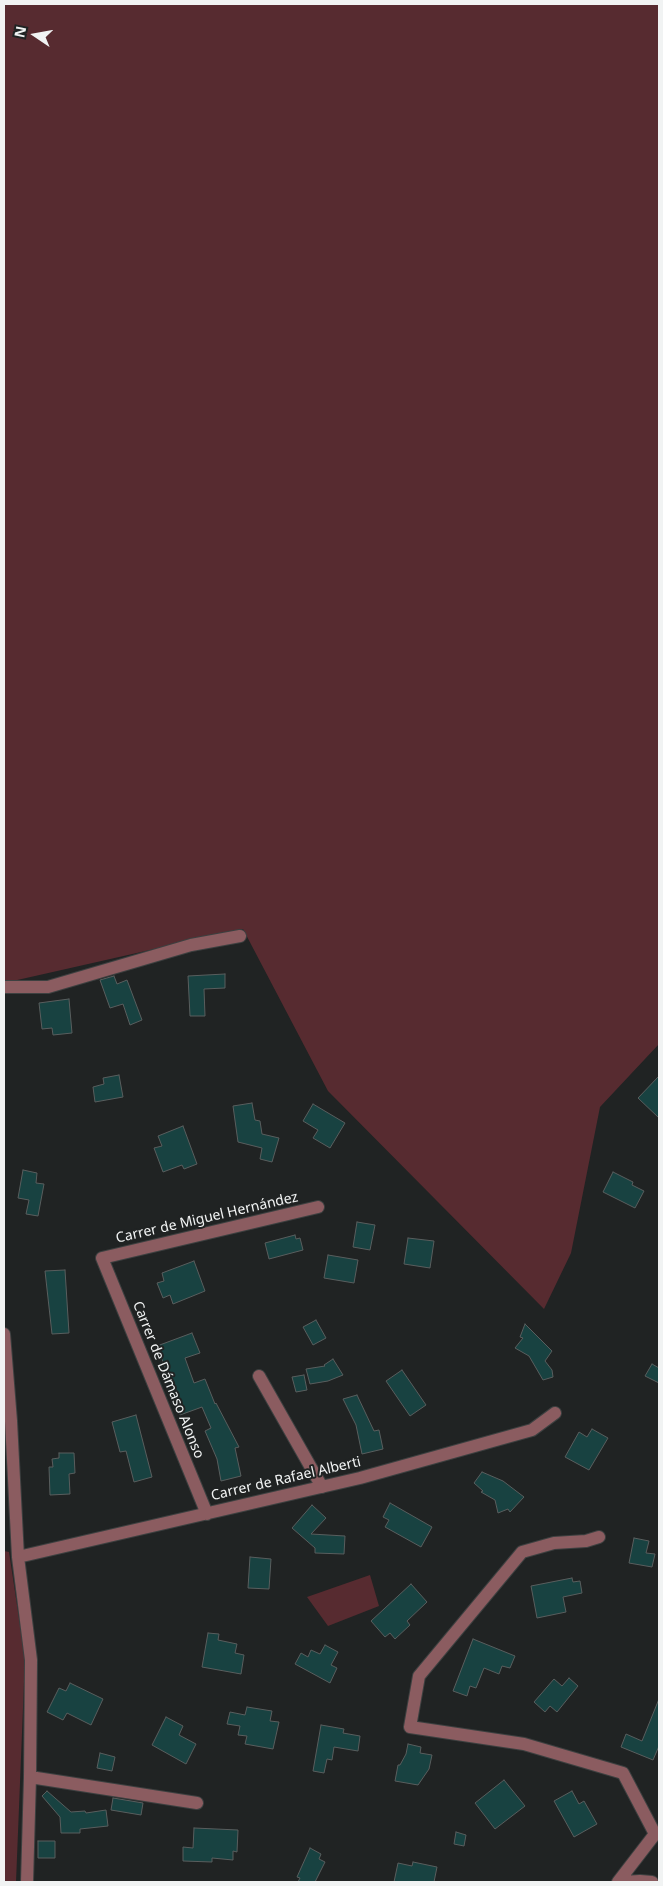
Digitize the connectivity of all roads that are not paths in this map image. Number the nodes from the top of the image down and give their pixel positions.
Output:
1 (240, 936) dead end
2 (4, 987) edge
3 (318, 1208) dead end
4 (102, 1258) joint
5 (4, 1334) edge
6 (259, 1376) dead end
7 (555, 1413) dead end
8 (322, 1486) junction
9 (207, 1514) junction
10 (599, 1537) dead end
11 (18, 1558) junction
12 (30, 1777) junction
13 (197, 1803) dead end
14 (27, 1882) edge
15 (618, 1882) edge
16 (623, 1882) edge
17 (652, 1882) edge

1 - 2 street
3 - 4 street, Carrer de Miguel Hernández
4 - 9 street, Carrer de Dámaso Alonso
5 - 11 street
6 - 8 street
7 - 8 street, Carrer de Rafael Alberti
8 - 9 street, Carrer de Rafael Alberti
9 - 11 street, Carrer de Rafael Alberti
10 - 15 street
11 - 12 street
12 - 13 street
12 - 14 street
16 - 17 street

